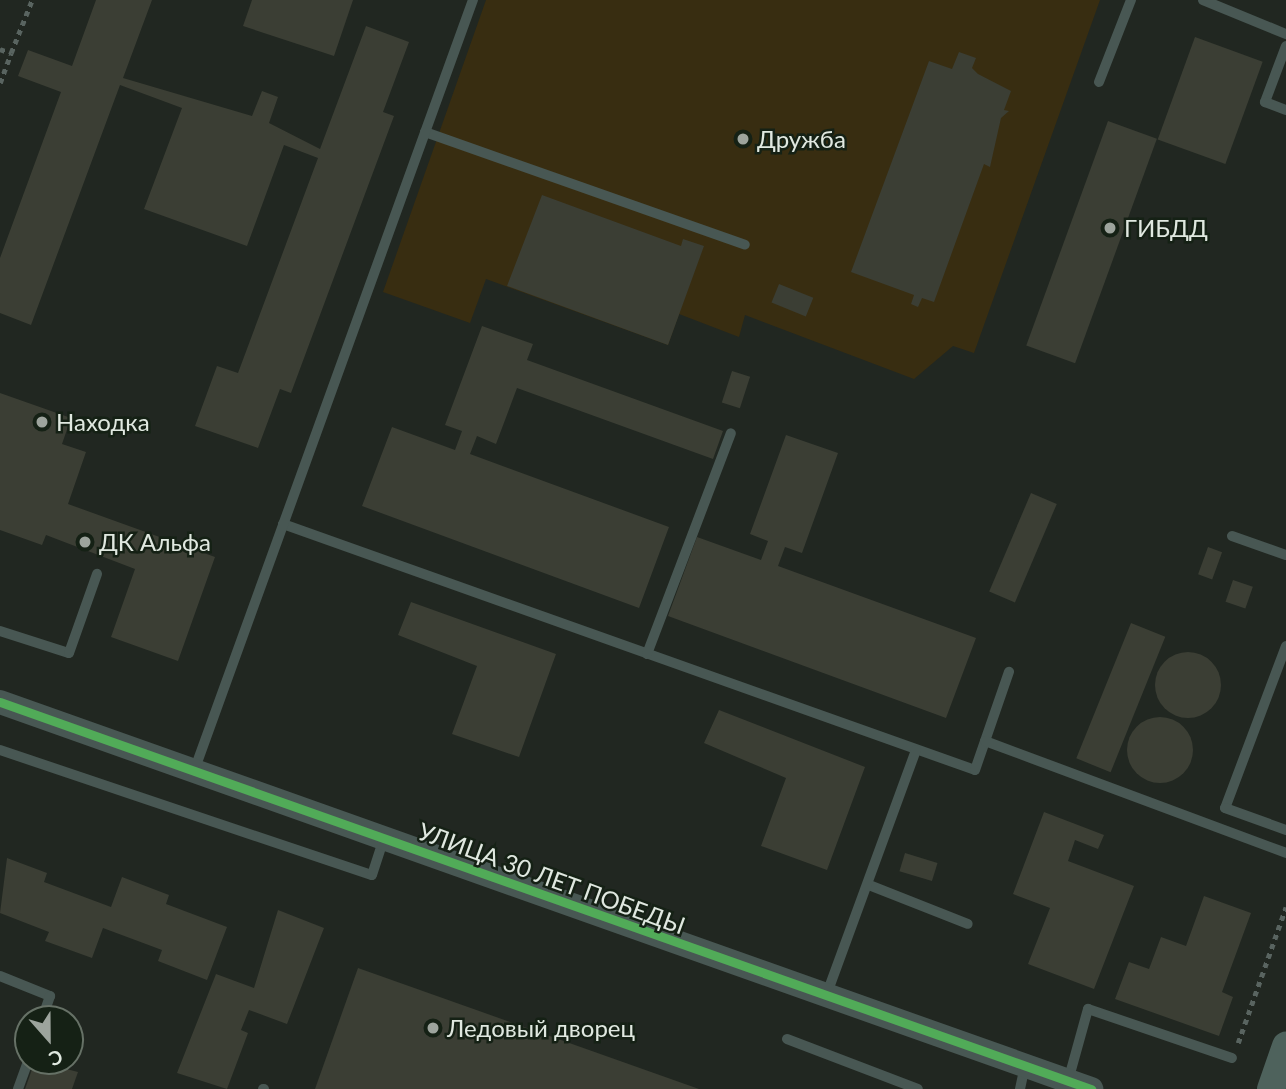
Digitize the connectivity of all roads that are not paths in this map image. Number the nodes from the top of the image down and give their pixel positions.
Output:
1 (473, 0) edge
2 (1131, 0) edge
3 (1203, 0) edge
4 (1286, 34) edge
5 (1286, 46) edge
6 (1098, 82) dead end
7 (1286, 110) edge
8 (425, 132) junction
9 (745, 245) dead end
10 (731, 433) dead end
11 (283, 524) junction
12 (1232, 536) dead end
13 (1286, 555) edge
14 (97, 574) dead end
15 (0, 631) edge
16 (1286, 646) edge
17 (647, 654) junction
18 (1009, 672) dead end
19 (0, 702) edge
20 (985, 741) junction
21 (0, 750) edge
22 (916, 750) junction
23 (194, 771) junction
24 (1286, 830) edge
25 (384, 839) junction
26 (1286, 853) edge
27 (869, 886) junction
28 (968, 924) dead end
29 (0, 976) edge
30 (826, 996) junction
31 (47, 1005) edge
32 (787, 1039) dead end
33 (1286, 1046) edge
34 (1233, 1058) road end
35 (1023, 1077) edge
36 (1079, 1085) edge
37 (918, 1089) edge
38 (1271, 1089) edge

1 - 8 lane
2 - 6 lane
3 - 4 lane
5 - 7 lane
8 - 9 lane
8 - 11 lane
10 - 17 lane
11 - 17 lane
11 - 23 lane
12 - 13 lane
14 - 15 lane
16 - 24 lane
17 - 22 lane
18 - 20 lane
19 - 23 street, УЛИЦА 30 ЛЕТ ПОБЕДЫ
20 - 22 lane
20 - 26 lane
21 - 25 lane
22 - 27 lane
23 - 25 street, УЛИЦА 30 ЛЕТ ПОБЕДЫ
25 - 30 street, УЛИЦА 30 ЛЕТ ПОБЕДЫ
27 - 28 lane
27 - 30 lane
29 - 31 lane
30 - 35 street, УЛИЦА 30 ЛЕТ ПОБЕДЫ
32 - 37 lane
33 - 38 main road
34 - 36 lane
35 - 36 street, УЛИЦА 30 ЛЕТ ПОБЕДЫ

